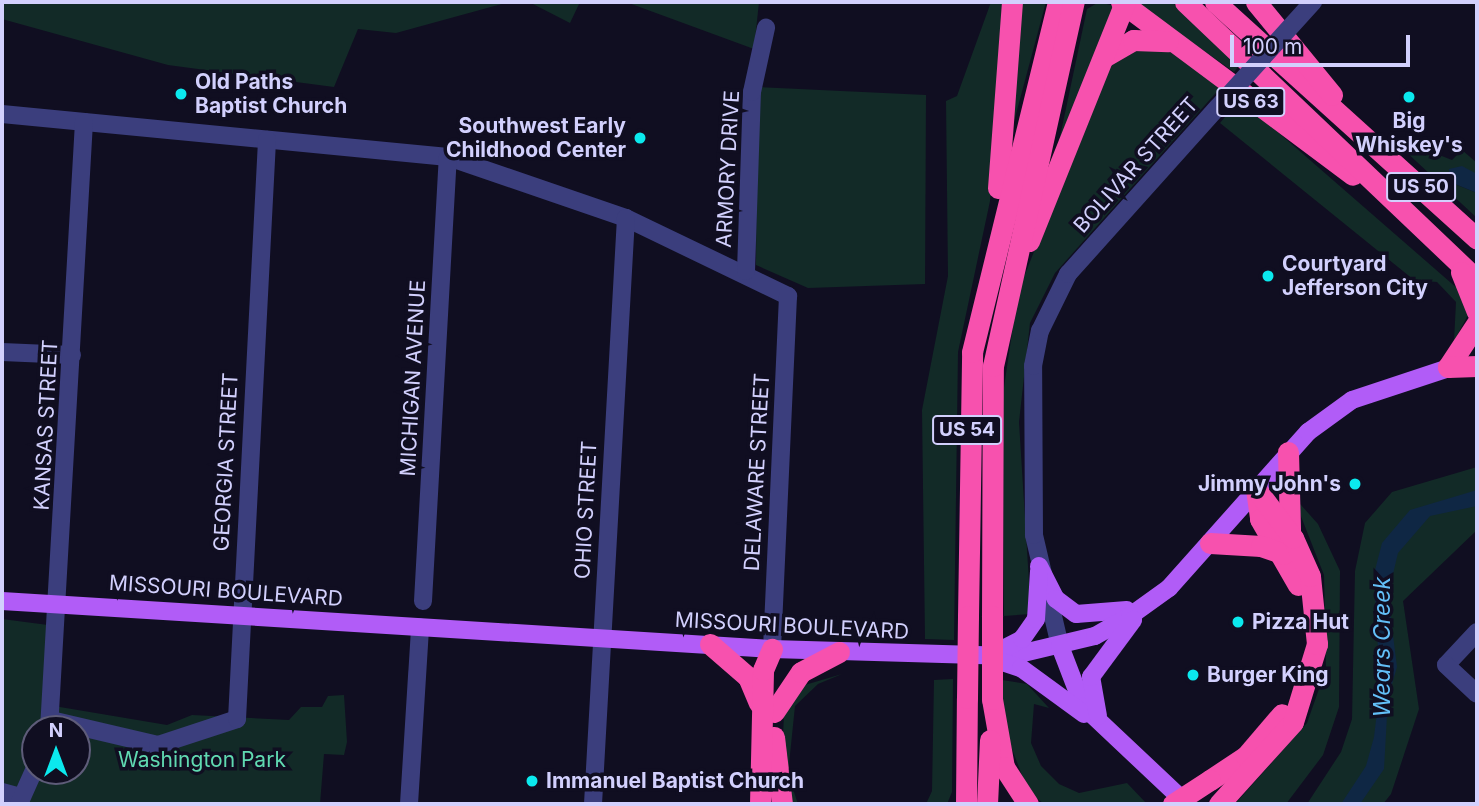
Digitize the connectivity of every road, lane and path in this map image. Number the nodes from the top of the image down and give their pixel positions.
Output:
1 (1012, 2) edge
2 (1058, 2) edge
3 (1074, 2) edge
4 (1185, 2) edge
5 (1215, 2) edge
6 (1256, 2) edge
7 (1313, 2) edge
8 (1123, 3) edge
9 (766, 28) dead end
10 (1168, 41) junction
11 (1104, 57) junction
12 (2, 114) edge
13 (84, 122) junction
14 (1365, 134) junction
15 (267, 140) junction
16 (448, 157) junction
17 (1383, 190) junction
18 (626, 218) junction
19 (1477, 239) edge
20 (993, 247) junction
21 (1455, 261) junction
22 (746, 271) junction
23 (1477, 280) edge
24 (1003, 305) junction
25 (1477, 312) edge
26 (1477, 323) edge
27 (2, 352) edge
28 (72, 355) junction
29 (1477, 363) edge
30 (1448, 367) junction
31 (1288, 452) junction
32 (1256, 489) junction
33 (1210, 543) junction
34 (1289, 546) junction
35 (1039, 566) junction
36 (2, 601) edge
37 (423, 601) dead end
38 (1150, 602) junction
39 (59, 603) junction
40 (239, 615) junction
41 (420, 626) junction
42 (1477, 632) edge
43 (601, 638) junction
44 (710, 644) junction
45 (1060, 646) junction
46 (772, 649) junction
47 (839, 652) junction
48 (970, 658) junction
49 (1477, 694) edge
50 (992, 699) junction
51 (767, 711) junction
52 (51, 715) edge
53 (1104, 729) junction
54 (91, 732) edge
55 (967, 771) junction
56 (27, 785) edge
57 (2, 792) edge
58 (1224, 800) edge
59 (20, 801) edge
60 (409, 804) edge
61 (593, 804) edge
62 (760, 804) edge
63 (782, 804) edge
64 (954, 804) edge
65 (966, 804) edge
66 (987, 804) edge
67 (1028, 804) edge
68 (1173, 804) edge
69 (1188, 804) edge

1 - 20 highway
2 - 20 highway, US 54
3 - 24 highway, US 54
4 - 17 highway, US 50
5 - 14 highway, US 50
6 - 14 highway, US 63
7 - 35 street, BOLIVAR STREET, bridge
8 - 10 highway, US 63
8 - 11 highway
9 - 22 street, ARMORY DRIVE
10 - 11 highway
10 - 17 highway, US 63
11 - 24 highway
12 - 13 street
13 - 15 street
13 - 28 street, KANSAS STREET
14 - 19 highway, US 50
15 - 16 street
15 - 40 street, GEORGIA STREET
16 - 18 street
16 - 37 street, MICHIGAN AVENUE
17 - 21 highway, US 50
18 - 22 street
18 - 43 street, OHIO STREET
20 - 55 highway, US 54, bridge
21 - 23 highway, US 50
21 - 25 highway
22 - 46 street, DELAWARE STREET
24 - 50 highway, US 54, bridge
26 - 30 highway
27 - 28 street
28 - 39 street, KANSAS STREET
29 - 30 highway
30 - 31 main road, MISSOURI BOULEVARD
31 - 32 main road, MISSOURI BOULEVARD
31 - 34 highway
32 - 33 main road, MISSOURI BOULEVARD
32 - 34 highway
33 - 34 highway
33 - 38 main road, MISSOURI BOULEVARD
34 - 58 highway
34 - 68 highway, bridge
35 - 38 main road
35 - 45 street
35 - 48 main road
36 - 39 main road, MISSOURI BOULEVARD
38 - 45 main road, MISSOURI BOULEVARD
38 - 53 main road
39 - 40 main road, MISSOURI BOULEVARD
39 - 52 street, KANSAS STREET
40 - 41 main road, MISSOURI BOULEVARD
40 - 54 street, GEORGIA STREET
41 - 43 main road, MISSOURI BOULEVARD
41 - 60 street
42 - 49 street
43 - 44 main road, MISSOURI BOULEVARD
43 - 61 street, OHIO STREET
44 - 46 main road, MISSOURI BOULEVARD
44 - 51 highway
45 - 48 main road, MISSOURI BOULEVARD
45 - 53 main road
46 - 47 main road, MISSOURI BOULEVARD
46 - 51 highway
47 - 48 main road, MISSOURI BOULEVARD
47 - 51 highway
48 - 53 main road
50 - 66 highway, US 54
50 - 67 highway
51 - 62 highway
51 - 63 highway
53 - 69 main road
55 - 64 highway
55 - 65 highway, US 54
56 - 59 street
57 - 59 street

